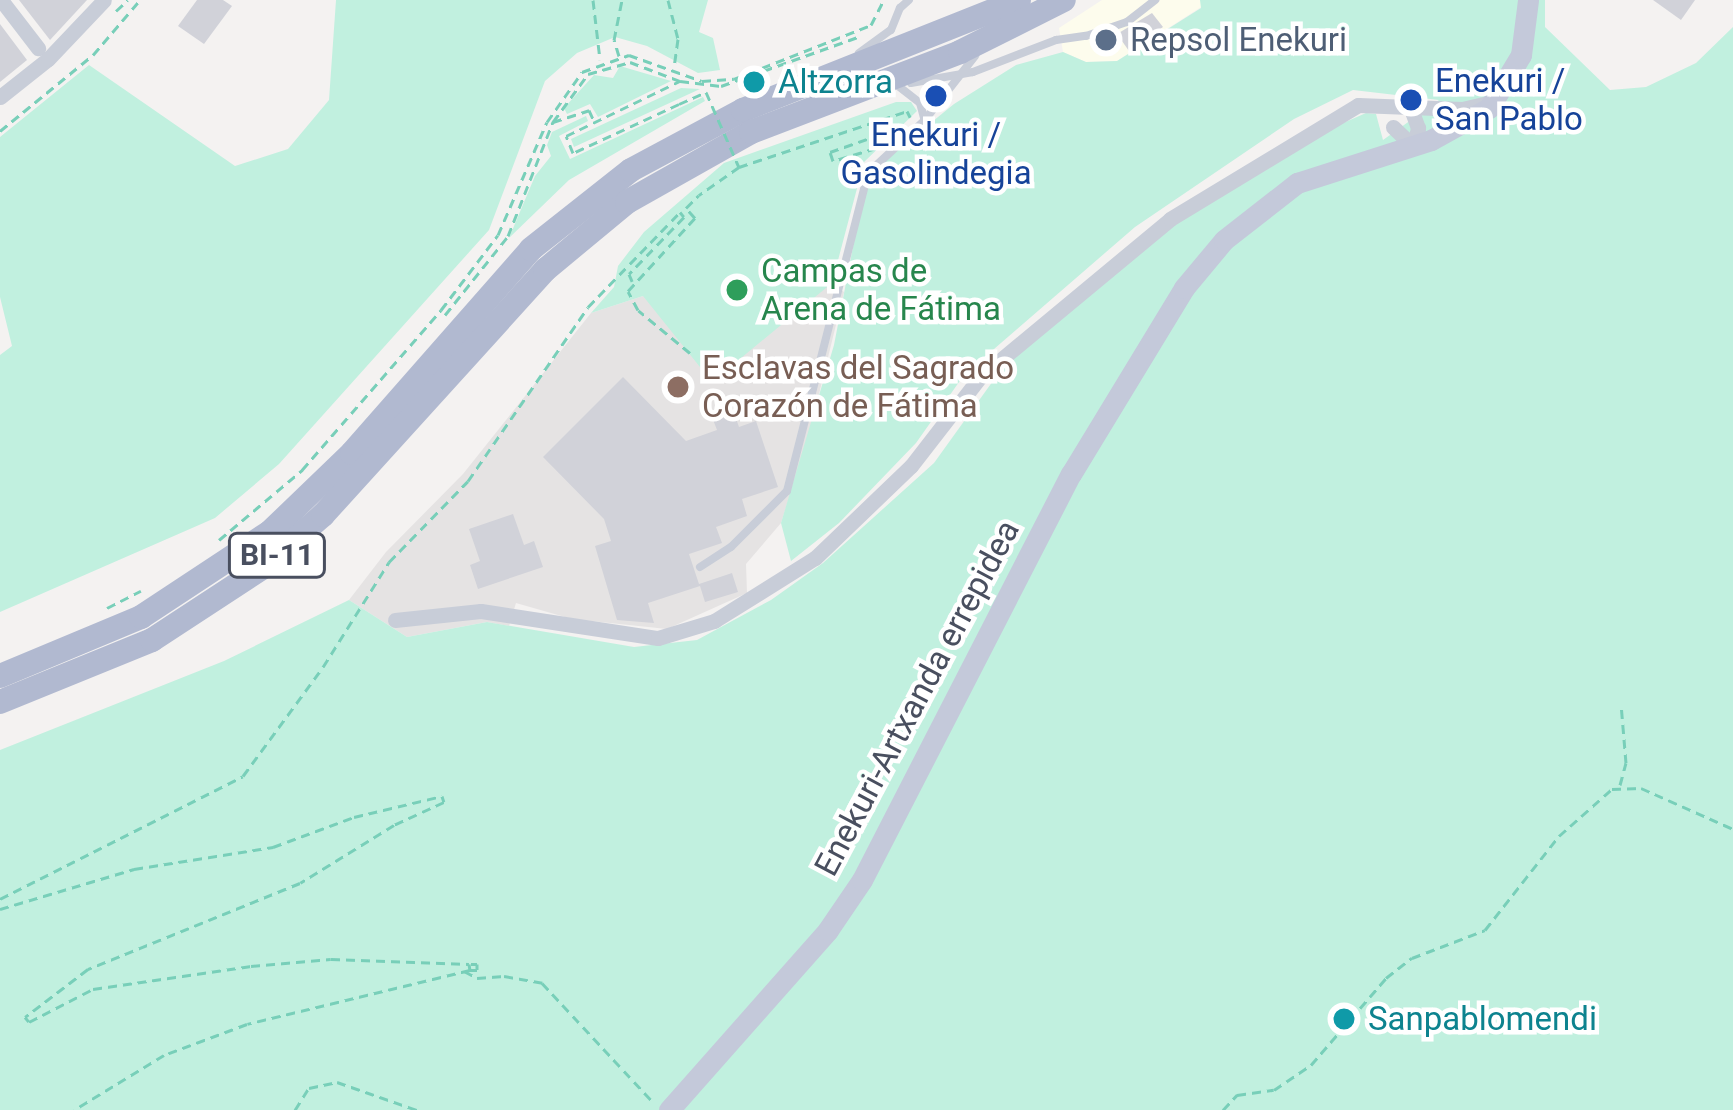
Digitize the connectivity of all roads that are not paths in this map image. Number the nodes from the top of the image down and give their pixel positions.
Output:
1 (2, 0) edge
2 (104, 0) edge
3 (909, 0) edge
4 (1019, 0) edge
5 (1064, 0) edge
6 (1155, 0) edge
7 (1528, 0) edge
8 (995, 37) junction
9 (38, 48) dead end
10 (958, 75) junction
11 (889, 83) junction
12 (809, 84) junction
13 (0, 97) edge
14 (1498, 98) junction
15 (1400, 115) junction
16 (924, 121) junction
17 (1413, 146) junction
18 (1388, 152) junction
19 (700, 566) dead end
20 (394, 620) dead end
21 (0, 676) edge
22 (0, 702) edge
23 (669, 1110) edge

1 - 9 street
2 - 13 street
3 - 12 lane
4 - 12 main road, BI-11
5 - 8 main road, BI-11
6 - 10 lane
7 - 14 street
8 - 10 lane
8 - 11 main road, BI-11
10 - 11 lane
10 - 16 lane
11 - 16 lane
11 - 22 main road, BI-11
12 - 21 main road, BI-11
14 - 15 street
14 - 17 street, Enekuri-Artxanda errepidea
15 - 17 street
15 - 17 street
15 - 18 street
15 - 20 street
16 - 19 lane
17 - 18 street, Enekuri-Artxanda errepidea
18 - 23 street, Enekuri-Artxanda errepidea

